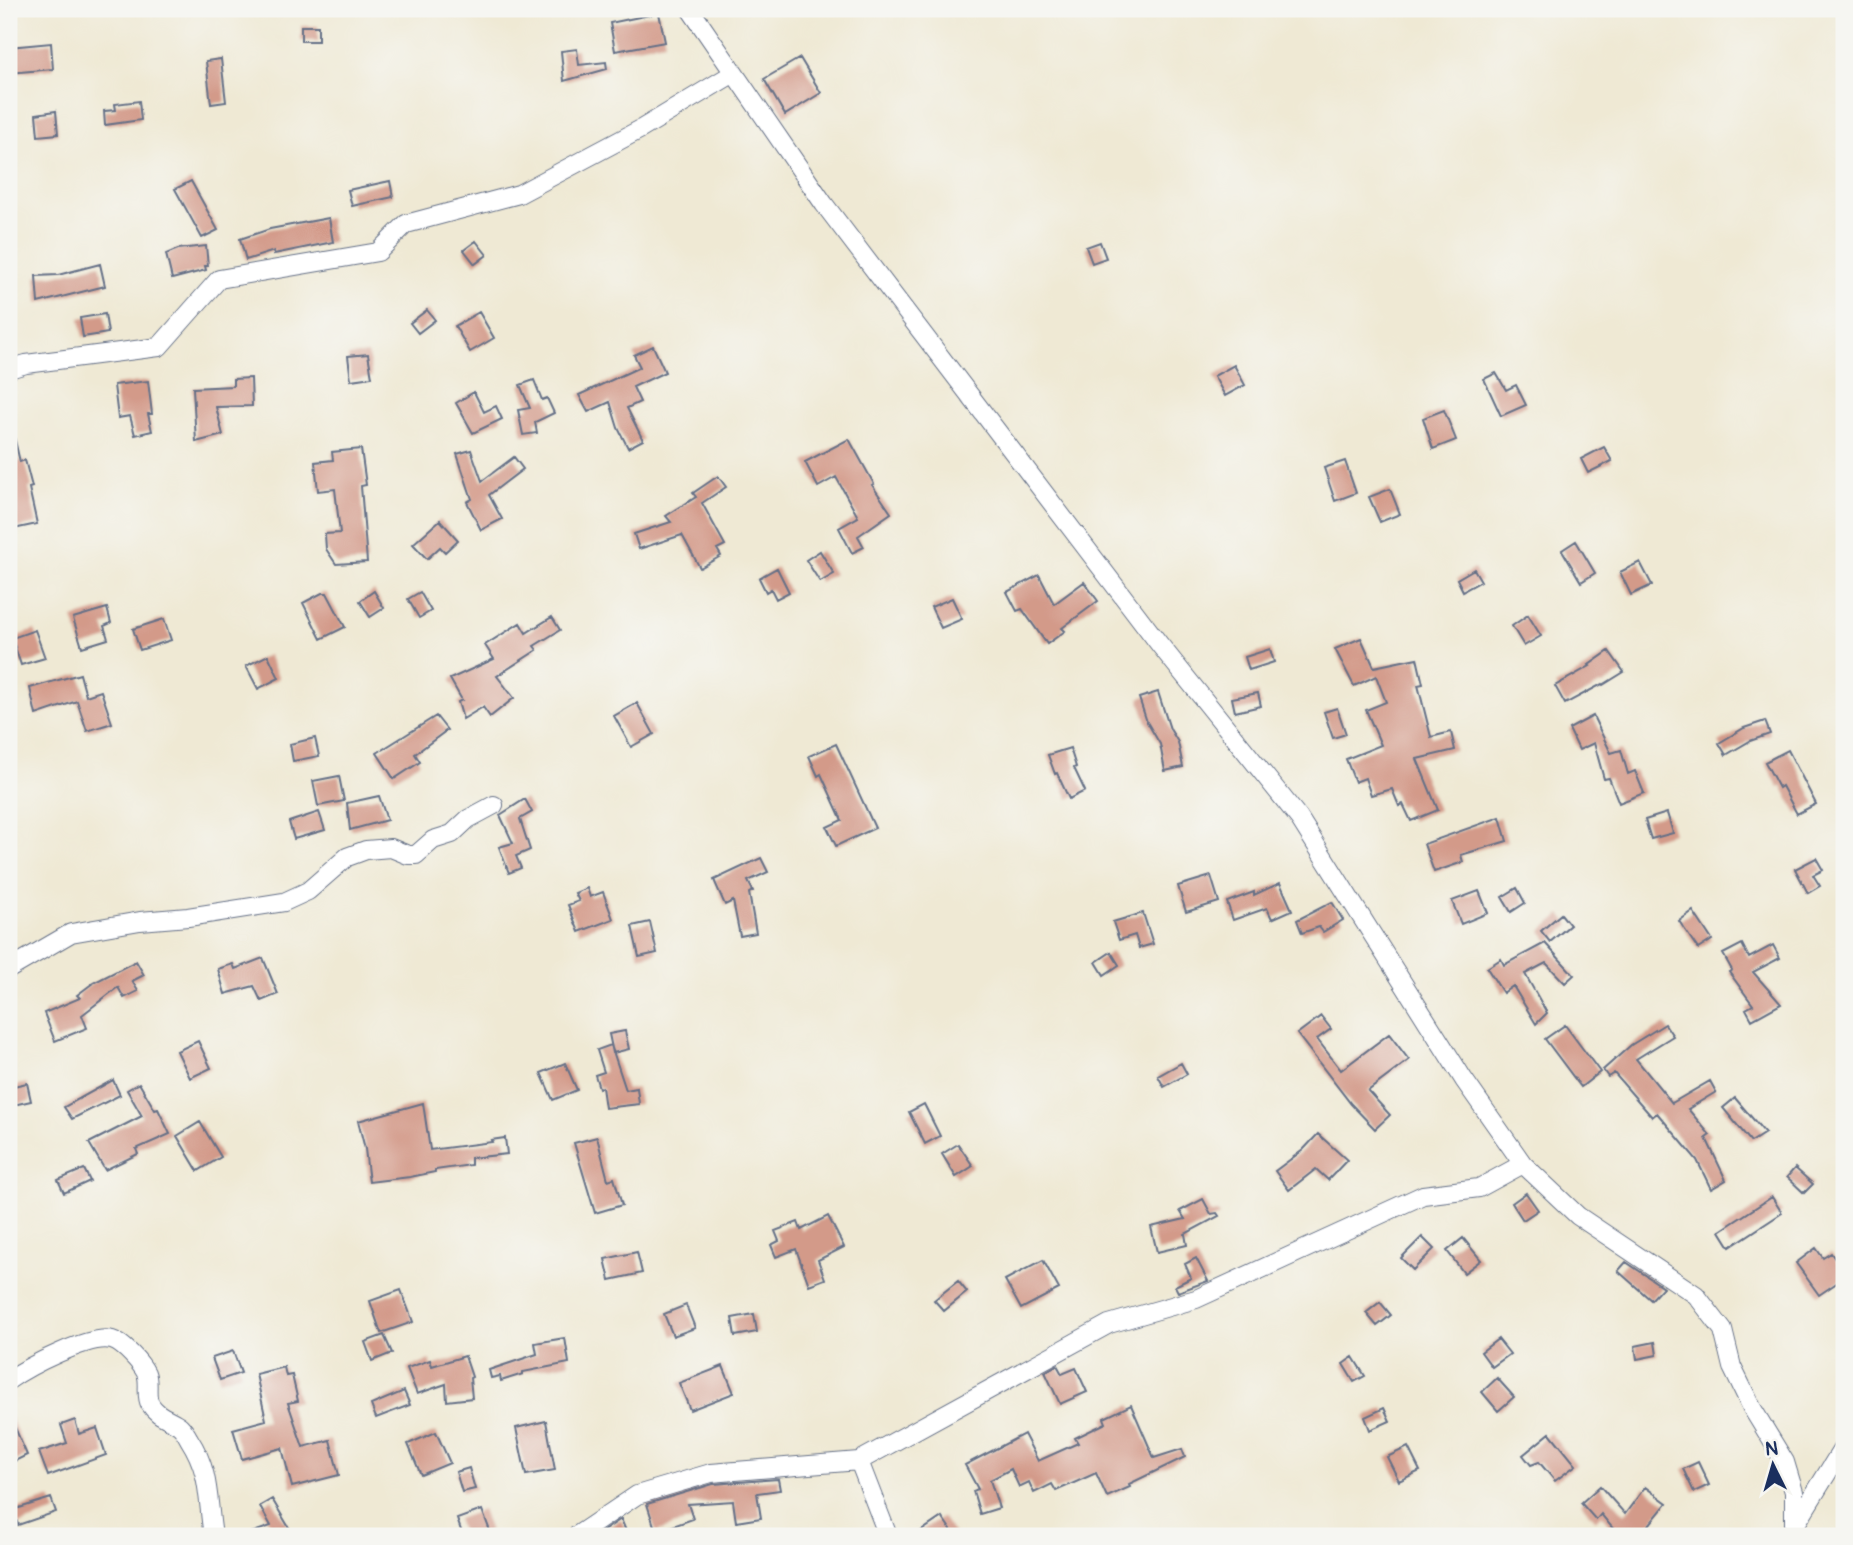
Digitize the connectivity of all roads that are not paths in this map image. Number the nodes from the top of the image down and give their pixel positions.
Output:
1 (691, 9) edge
2 (734, 73) junction
3 (9, 369) edge
4 (494, 805) dead end
5 (9, 969) edge
6 (1524, 1164) junction
7 (9, 1380) edge
8 (1844, 1446) edge
9 (859, 1461) junction
10 (1791, 1532) edge
11 (213, 1536) edge
12 (576, 1536) edge
13 (888, 1536) edge

1 - 2 street
2 - 3 street
2 - 6 street
4 - 5 street
6 - 9 street
6 - 10 street
7 - 11 street
8 - 10 street
9 - 12 street
9 - 13 street

